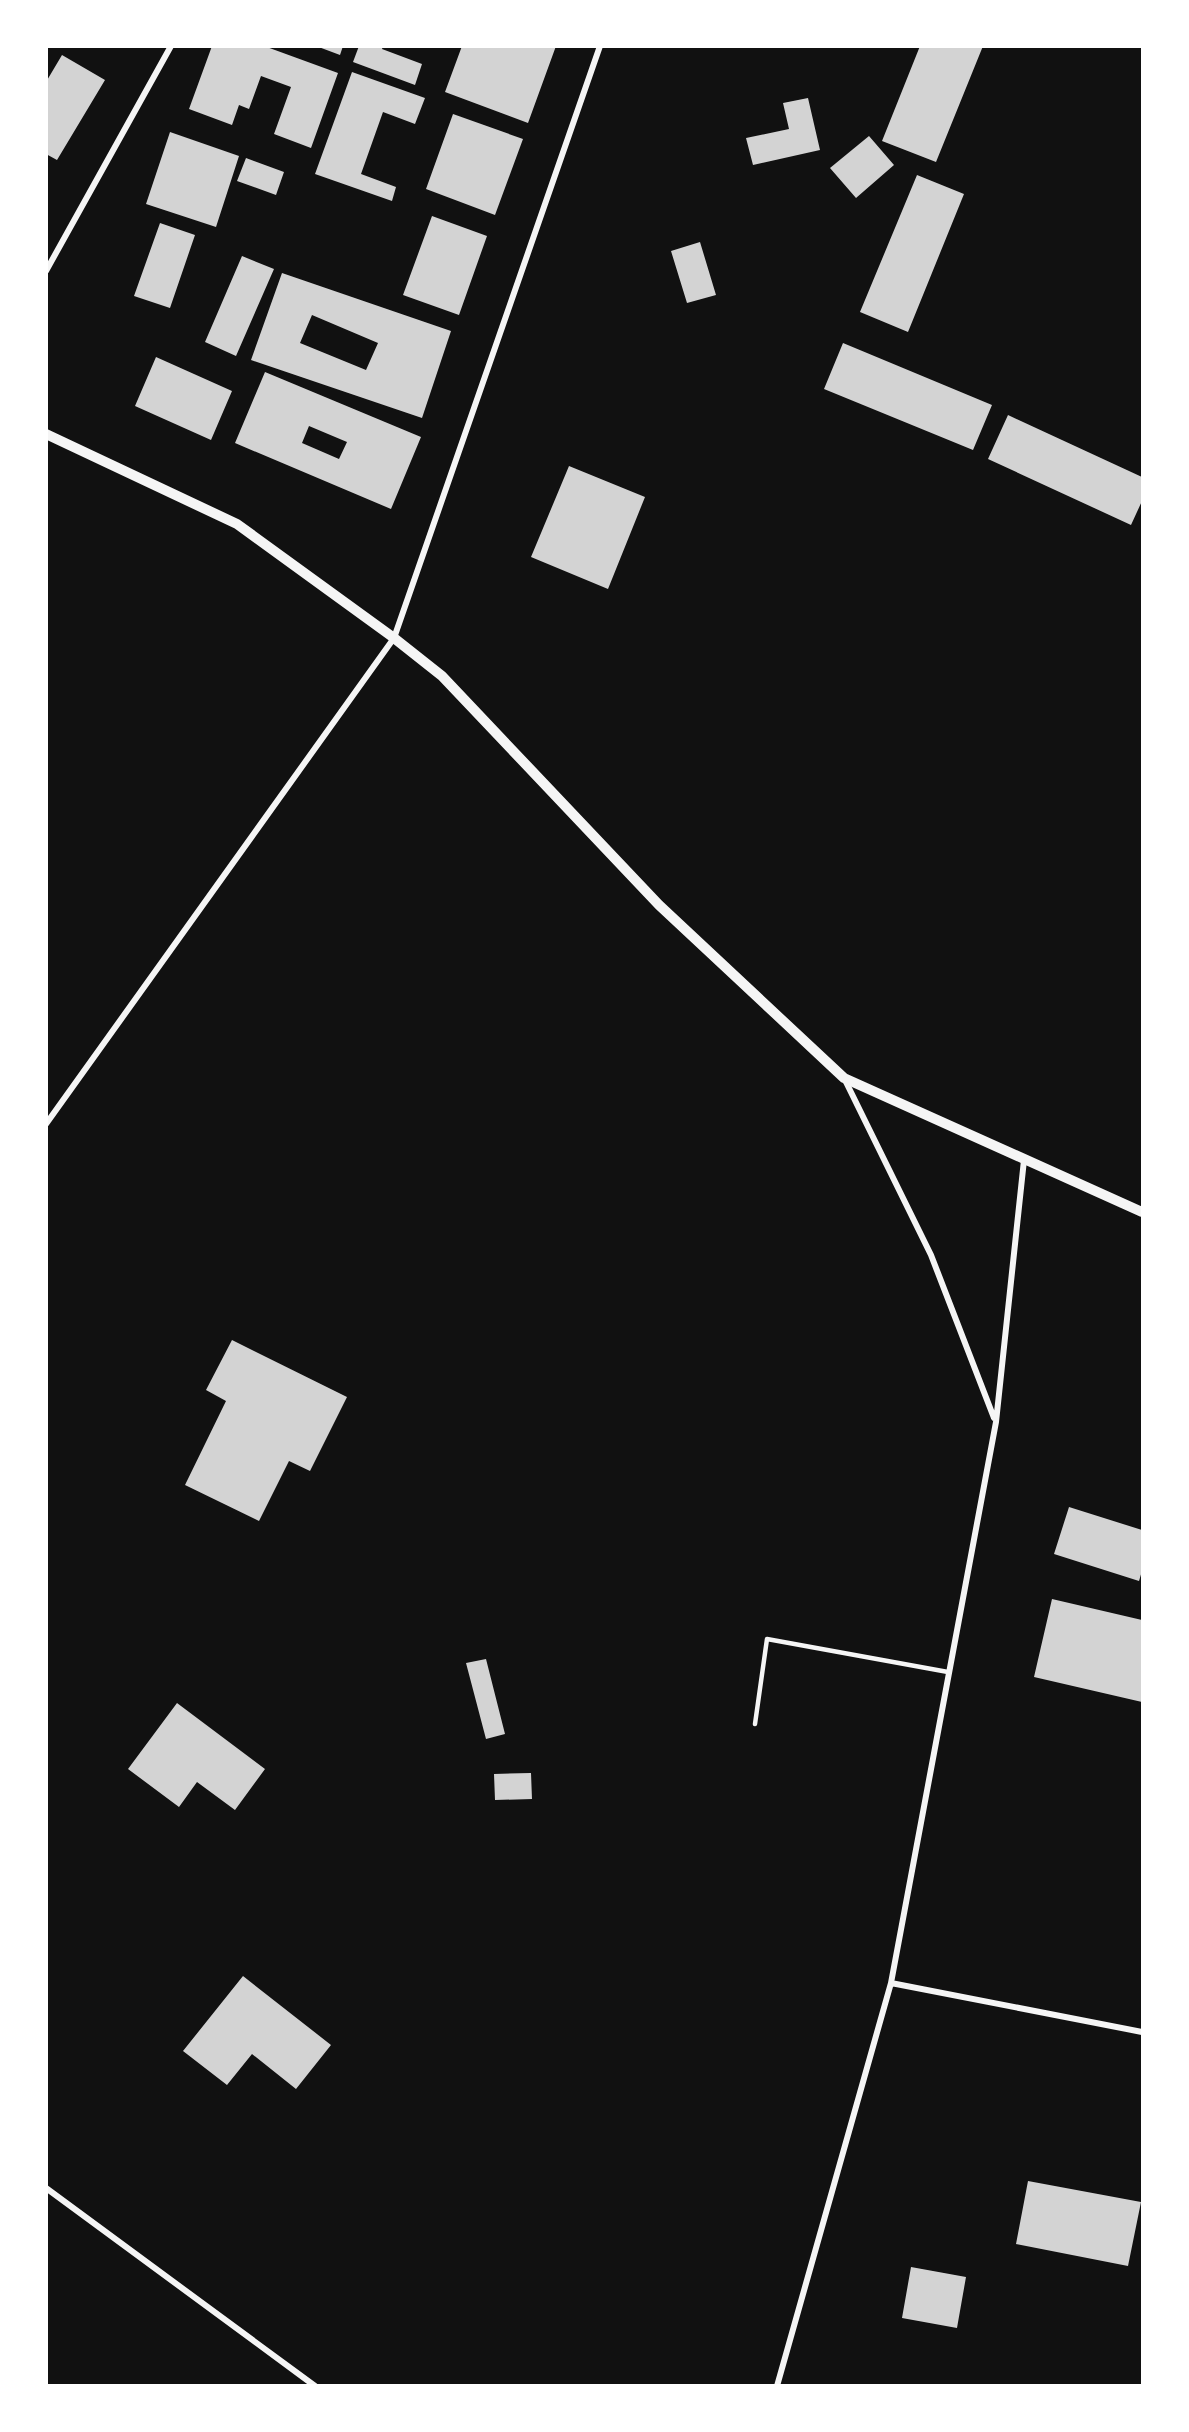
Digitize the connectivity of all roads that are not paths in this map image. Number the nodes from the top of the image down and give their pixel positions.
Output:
1 (171, 46) edge
2 (600, 46) edge
3 (46, 271) edge
4 (46, 434) edge
5 (394, 638) junction
6 (844, 1078) junction
7 (46, 1124) edge
8 (1024, 1160) junction
9 (1143, 1212) edge
10 (996, 1422) junction
11 (948, 1672) junction
12 (755, 1724) dead end
13 (891, 1983) junction
14 (1143, 2032) edge
15 (46, 2188) edge
16 (315, 2385) edge
17 (777, 2385) edge

1 - 3 street
2 - 5 street
4 - 5 street
5 - 6 street
5 - 7 street
6 - 8 street
6 - 10 street
8 - 9 street
8 - 10 street
10 - 11 street
11 - 12 lane
11 - 13 street
13 - 14 street
13 - 17 street
15 - 16 street

